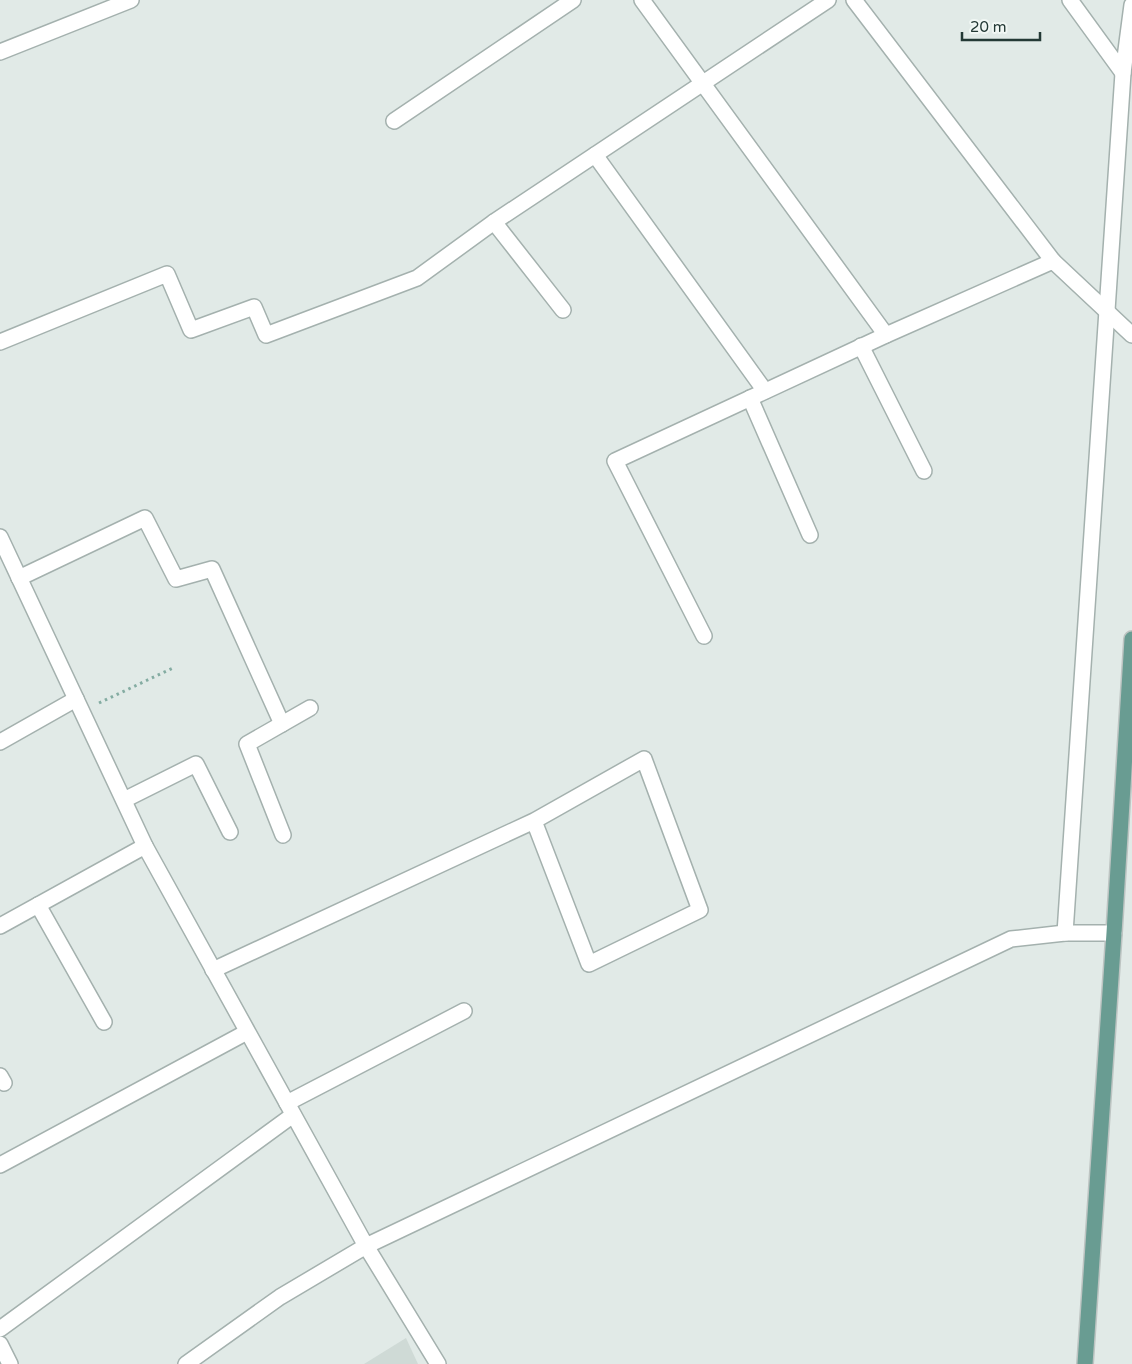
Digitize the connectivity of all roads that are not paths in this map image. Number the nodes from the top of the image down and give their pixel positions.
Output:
1 (132, 0) edge
2 (573, 0) edge
3 (642, 0) edge
4 (828, 0) edge
5 (854, 0) edge
6 (1070, 0) edge
7 (1132, 5) edge
8 (0, 52) edge
9 (1123, 73) junction
10 (702, 84) junction
11 (394, 121) dead end
12 (595, 155) junction
13 (494, 222) junction
14 (1053, 261) junction
15 (563, 310) dead end
16 (1107, 311) junction
17 (886, 335) junction
18 (1132, 335) edge
19 (0, 342) edge
20 (862, 346) junction
21 (765, 391) junction
22 (750, 398) junction
23 (924, 470) dead end
24 (810, 535) dead end
25 (0, 537) edge
26 (19, 578) junction
27 (704, 636) dead end
28 (1132, 639) edge
29 (78, 706) junction
30 (310, 708) dead end
31 (282, 724) junction
32 (0, 742) edge
33 (124, 800) junction
34 (534, 821) junction
35 (230, 832) dead end
36 (284, 835) dead end
37 (145, 846) junction
38 (38, 905) junction
39 (0, 926) edge
40 (1066, 933) junction
41 (1114, 933) junction
42 (213, 970) junction
43 (464, 1011) dead end
44 (104, 1022) dead end
45 (247, 1032) junction
46 (290, 1109) junction
47 (0, 1165) edge
48 (366, 1246) junction
49 (0, 1329) edge
50 (0, 1344) edge
51 (10, 1364) edge
52 (186, 1364) edge
53 (438, 1364) edge
54 (1085, 1364) edge

1 - 8 street
2 - 11 street
3 - 10 street
4 - 10 street
5 - 14 street
6 - 9 street
7 - 9 street
9 - 16 street
10 - 12 street
10 - 17 street
12 - 13 street
12 - 21 street
13 - 15 street
13 - 19 street
14 - 16 street
14 - 17 street
16 - 18 street
16 - 40 street
17 - 20 street
20 - 21 street
20 - 23 street
21 - 22 street
22 - 24 street
22 - 27 street
25 - 26 street
26 - 29 street
26 - 31 street
28 - 41 main road
29 - 32 street
29 - 33 street
30 - 31 street
31 - 36 street
33 - 35 street
33 - 37 street
34 - 34 street
34 - 42 street
37 - 38 street
37 - 42 street
38 - 39 street
38 - 44 street
40 - 41 street
40 - 48 street
41 - 54 main road
42 - 45 street
43 - 46 street
45 - 46 street
45 - 47 street
46 - 48 street
46 - 49 street
48 - 52 street
48 - 53 street
50 - 51 street

